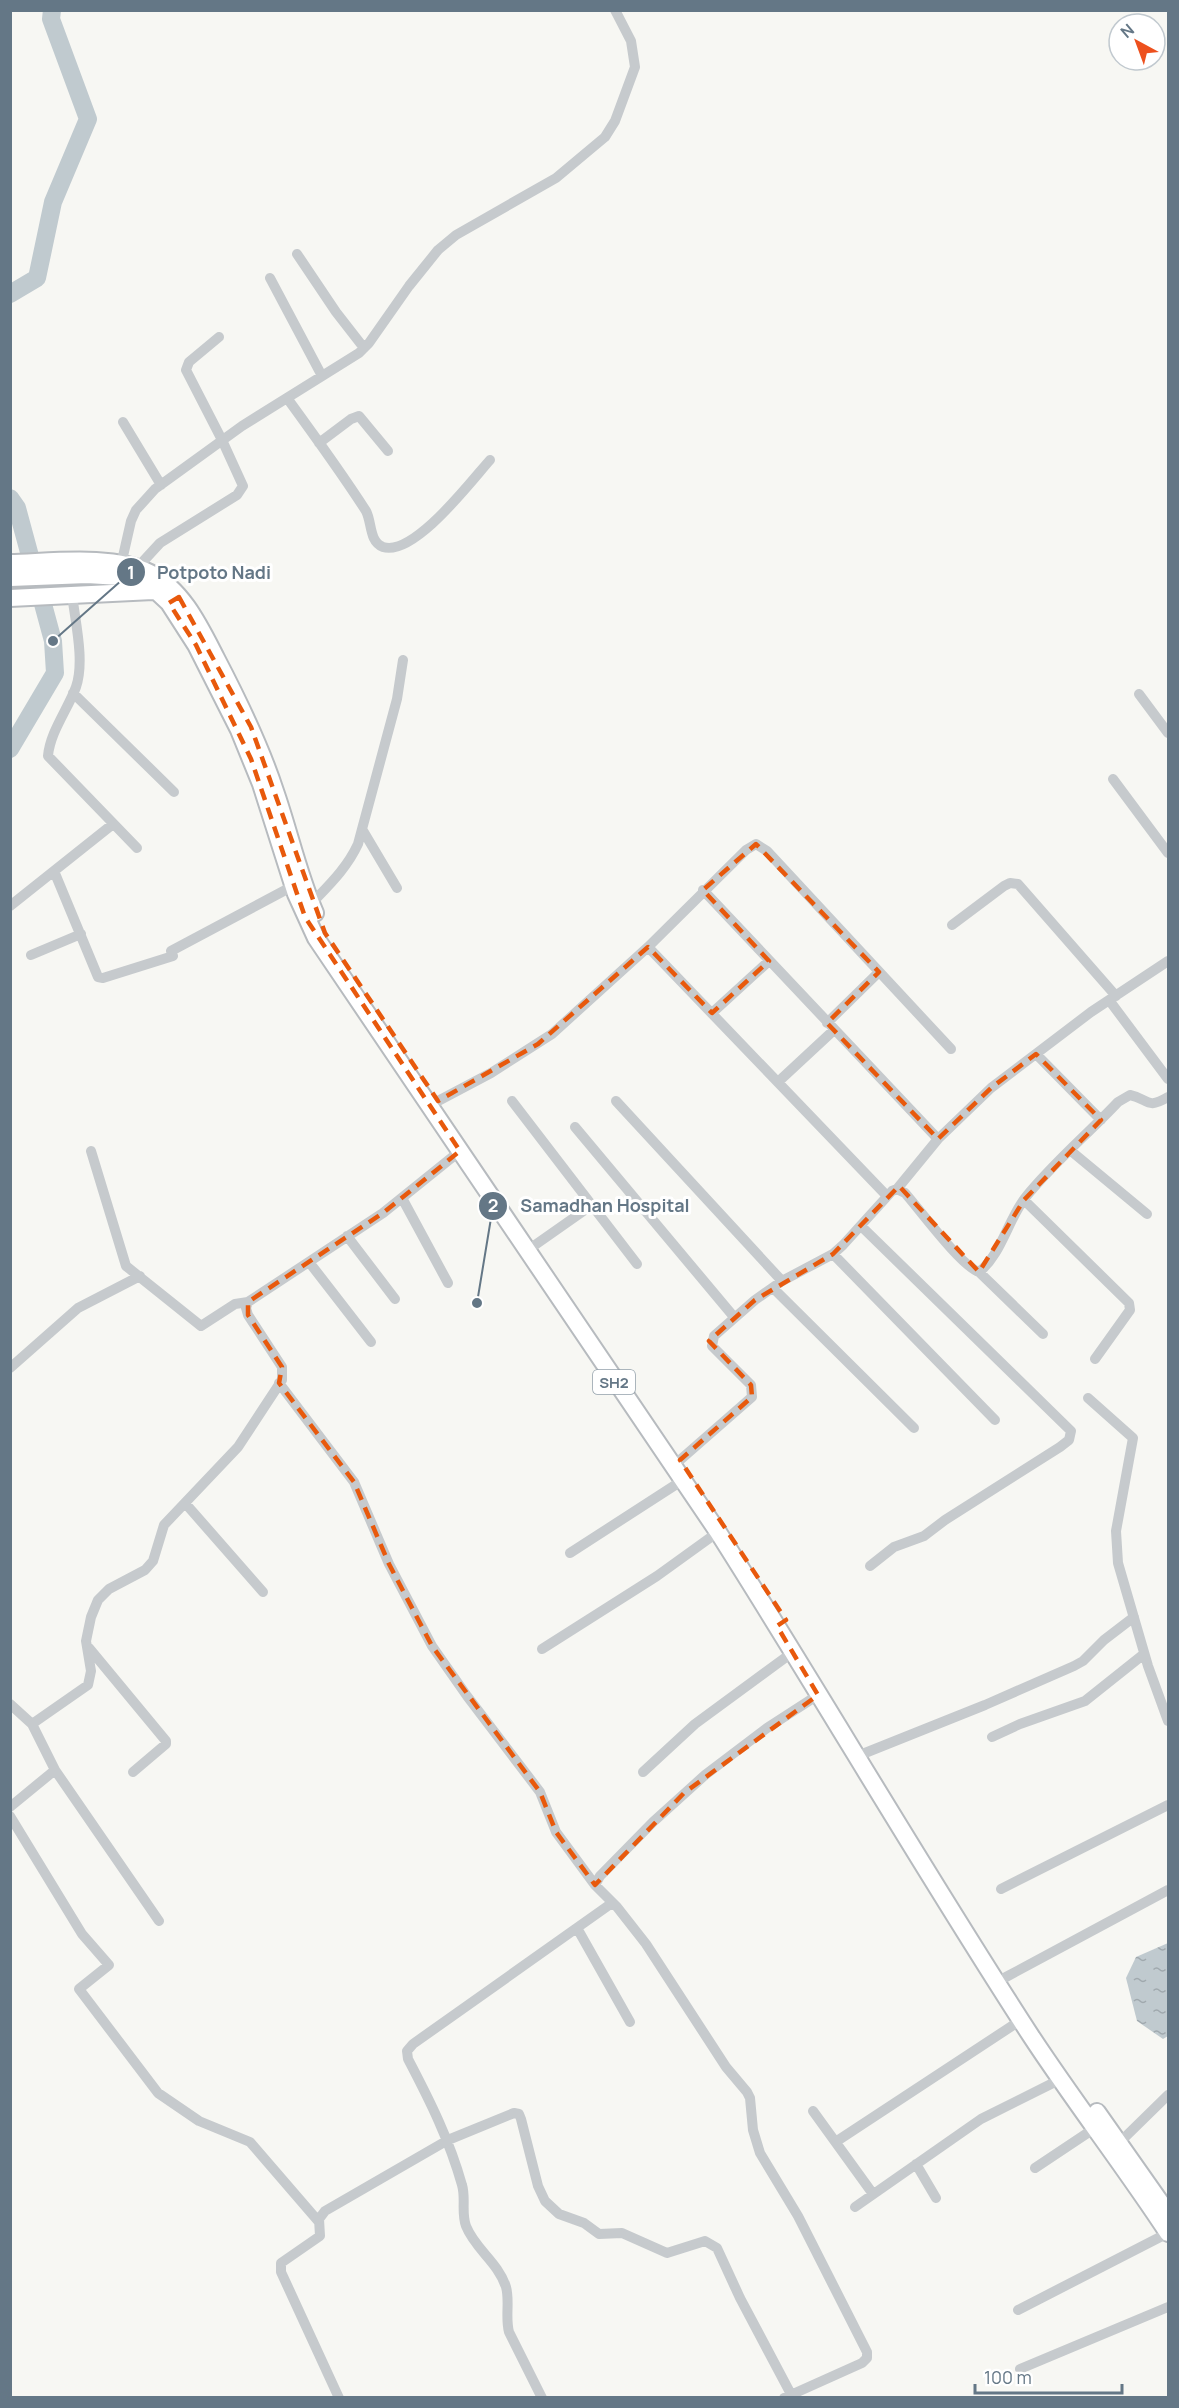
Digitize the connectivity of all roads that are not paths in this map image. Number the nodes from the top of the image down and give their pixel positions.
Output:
1 (615, 10) edge
2 (297, 254) dead end
3 (270, 278) dead end
4 (219, 337) dead end
5 (364, 348) junction
6 (322, 376) junction
7 (287, 398) junction
8 (123, 422) dead end
9 (222, 440) junction
10 (319, 443) junction
11 (387, 451) dead end
12 (490, 460) dead end
13 (161, 485) junction
14 (10, 563) edge
15 (129, 566) junction
16 (64, 569) junction
17 (10, 578) edge
18 (155, 590) junction
19 (69, 594) junction
20 (10, 598) edge
21 (174, 600) junction
22 (404, 660) dead end
23 (73, 693) junction
24 (1139, 694) dead end
25 (1168, 733) edge
26 (1113, 779) dead end
27 (174, 792) dead end
28 (113, 824) junction
29 (362, 829) junction
30 (137, 848) dead end
31 (1168, 853) edge
32 (54, 871) junction
33 (293, 886) junction
34 (397, 888) dead end
35 (703, 890) junction
36 (311, 904) junction
37 (10, 906) edge
38 (952, 925) dead end
39 (81, 934) junction
40 (648, 947) junction
41 (31, 955) dead end
42 (769, 961) junction
43 (1168, 961) edge
44 (879, 972) junction
45 (1112, 998) junction
46 (712, 1013) junction
47 (830, 1026) junction
48 (951, 1049) dead end
49 (1036, 1054) junction
50 (1168, 1079) edge
51 (778, 1082) junction
52 (1168, 1097) edge
53 (438, 1101) junction
54 (513, 1101) dead end
55 (616, 1101) dead end
56 (1101, 1120) junction
57 (575, 1126) dead end
58 (938, 1139) junction
59 (1071, 1150) junction
60 (91, 1151) dead end
61 (460, 1151) junction
62 (897, 1189) junction
63 (886, 1196) junction
64 (402, 1198) junction
65 (1024, 1200) junction
66 (592, 1205) junction
67 (1147, 1214) dead end
68 (861, 1226) junction
69 (347, 1236) junction
70 (535, 1245) junction
71 (833, 1254) junction
72 (309, 1262) junction
73 (637, 1264) dead end
74 (979, 1272) junction
75 (140, 1276) junction
76 (448, 1283) dead end
77 (777, 1285) junction
78 (395, 1299) dead end
79 (248, 1302) junction
80 (734, 1317) junction
81 (1042, 1334) dead end
82 (371, 1342) dead end
83 (1095, 1359) dead end
84 (10, 1368) edge
85 (279, 1383) junction
86 (1088, 1398) dead end
87 (995, 1420) dead end
88 (914, 1428) dead end
89 (680, 1460) junction
90 (682, 1480) junction
91 (185, 1503) junction
92 (718, 1532) junction
93 (570, 1553) dead end
94 (870, 1566) dead end
95 (263, 1592) dead end
96 (1134, 1617) junction
97 (781, 1623) junction
98 (86, 1646) junction
99 (542, 1649) dead end
100 (793, 1652) junction
101 (1144, 1654) junction
102 (818, 1695) junction
103 (10, 1704) edge
104 (1168, 1721) edge
105 (32, 1724) junction
106 (992, 1737) dead end
107 (865, 1753) junction
108 (55, 1770) junction
109 (133, 1772) dead end
110 (643, 1772) dead end
111 (1168, 1805) edge
112 (10, 1807) edge
113 (10, 1816) edge
114 (595, 1885) junction
115 (1001, 1888) dead end
116 (1168, 1890) edge
117 (612, 1903) junction
118 (159, 1921) dead end
119 (577, 1928) junction
120 (1006, 1977) junction
121 (1021, 2020) junction
122 (630, 2022) dead end
123 (1061, 2079) junction
124 (1168, 2095) edge
125 (813, 2111) dead end
126 (1095, 2128) junction
127 (448, 2140) junction
128 (837, 2141) junction
129 (1120, 2142) junction
130 (916, 2164) junction
131 (1035, 2168) dead end
132 (873, 2194) junction
133 (936, 2198) dead end
134 (855, 2207) dead end
135 (1160, 2207) edge
136 (319, 2222) junction
137 (1168, 2233) edge
138 (1168, 2307) edge
139 (1018, 2310) dead end
140 (1020, 2369) dead end
141 (339, 2397) edge
142 (542, 2397) edge
143 (789, 2397) edge

1 - 5 street
2 - 5 street
3 - 6 street
4 - 9 street
5 - 6 street
6 - 7 street
7 - 9 street
7 - 10 street
8 - 13 street
9 - 13 street
9 - 15 street
10 - 11 street
10 - 12 street
13 - 15 street
14 - 16 main road, SH2
15 - 16 main road, SH2
15 - 21 main road, SH2
16 - 17 main road, SH2
16 - 18 main road, SH2
18 - 19 main road
18 - 21 main road, SH2
19 - 20 main road
19 - 23 street
21 - 33 main road, SH2
21 - 36 main road, SH2
22 - 29 street
23 - 27 street
23 - 28 street
24 - 25 street
26 - 31 street
28 - 30 street
28 - 32 street
29 - 34 street
29 - 36 street
32 - 37 street
32 - 39 street
33 - 39 street
33 - 61 main road, SH2
35 - 40 street
35 - 42 street
35 - 44 street
36 - 53 main road, SH2
38 - 45 street
39 - 41 street
40 - 46 street
40 - 53 street
42 - 46 street
42 - 47 street
43 - 45 street
44 - 47 street
44 - 48 street
45 - 49 street
45 - 50 street
46 - 51 street
47 - 51 street
47 - 58 street
49 - 56 street
49 - 58 street
51 - 63 street
52 - 56 street
53 - 70 main road, SH2
54 - 66 street
55 - 77 street
56 - 59 street
57 - 80 street
58 - 62 street
59 - 65 street
59 - 67 street
60 - 75 street
61 - 64 street
61 - 90 main road, SH2
62 - 63 street
62 - 74 street
63 - 68 street
64 - 69 street
64 - 76 street
65 - 74 street
65 - 83 street
66 - 70 street
66 - 73 street
68 - 71 street
68 - 94 street
69 - 72 street
69 - 78 street
70 - 89 main road, SH2
71 - 77 street
71 - 87 street
72 - 79 street
72 - 82 street
74 - 81 street
75 - 79 street
75 - 84 street
77 - 80 street
77 - 88 street
79 - 85 street
80 - 89 street
85 - 91 street
85 - 114 street
86 - 96 street
89 - 97 main road, SH2
90 - 92 main road, SH2
90 - 93 street
91 - 95 street
91 - 98 street
92 - 97 main road, SH2
92 - 99 street
96 - 101 street
96 - 107 street
97 - 100 main road, SH2
97 - 107 main road, SH2
98 - 105 street
98 - 109 street
100 - 102 main road, SH2
100 - 110 street
101 - 104 street
101 - 106 street
102 - 114 street
102 - 121 main road, SH2
103 - 105 street
105 - 108 street
107 - 120 main road, SH2
108 - 112 street
108 - 118 street
111 - 115 street
113 - 136 street
114 - 117 street
116 - 120 street
117 - 119 street
117 - 143 street
119 - 122 street
119 - 127 street
120 - 129 main road, SH2
121 - 123 main road, SH2
121 - 128 street
123 - 126 main road, SH2
123 - 130 street
124 - 129 street
125 - 128 street
126 - 131 street
126 - 135 main road, SH2
127 - 136 street
127 - 142 street
127 - 143 street
128 - 132 street
129 - 135 main road, SH2
130 - 132 street
130 - 133 street
132 - 134 street
135 - 137 main road, SH2
136 - 141 street
137 - 139 street
138 - 140 street

